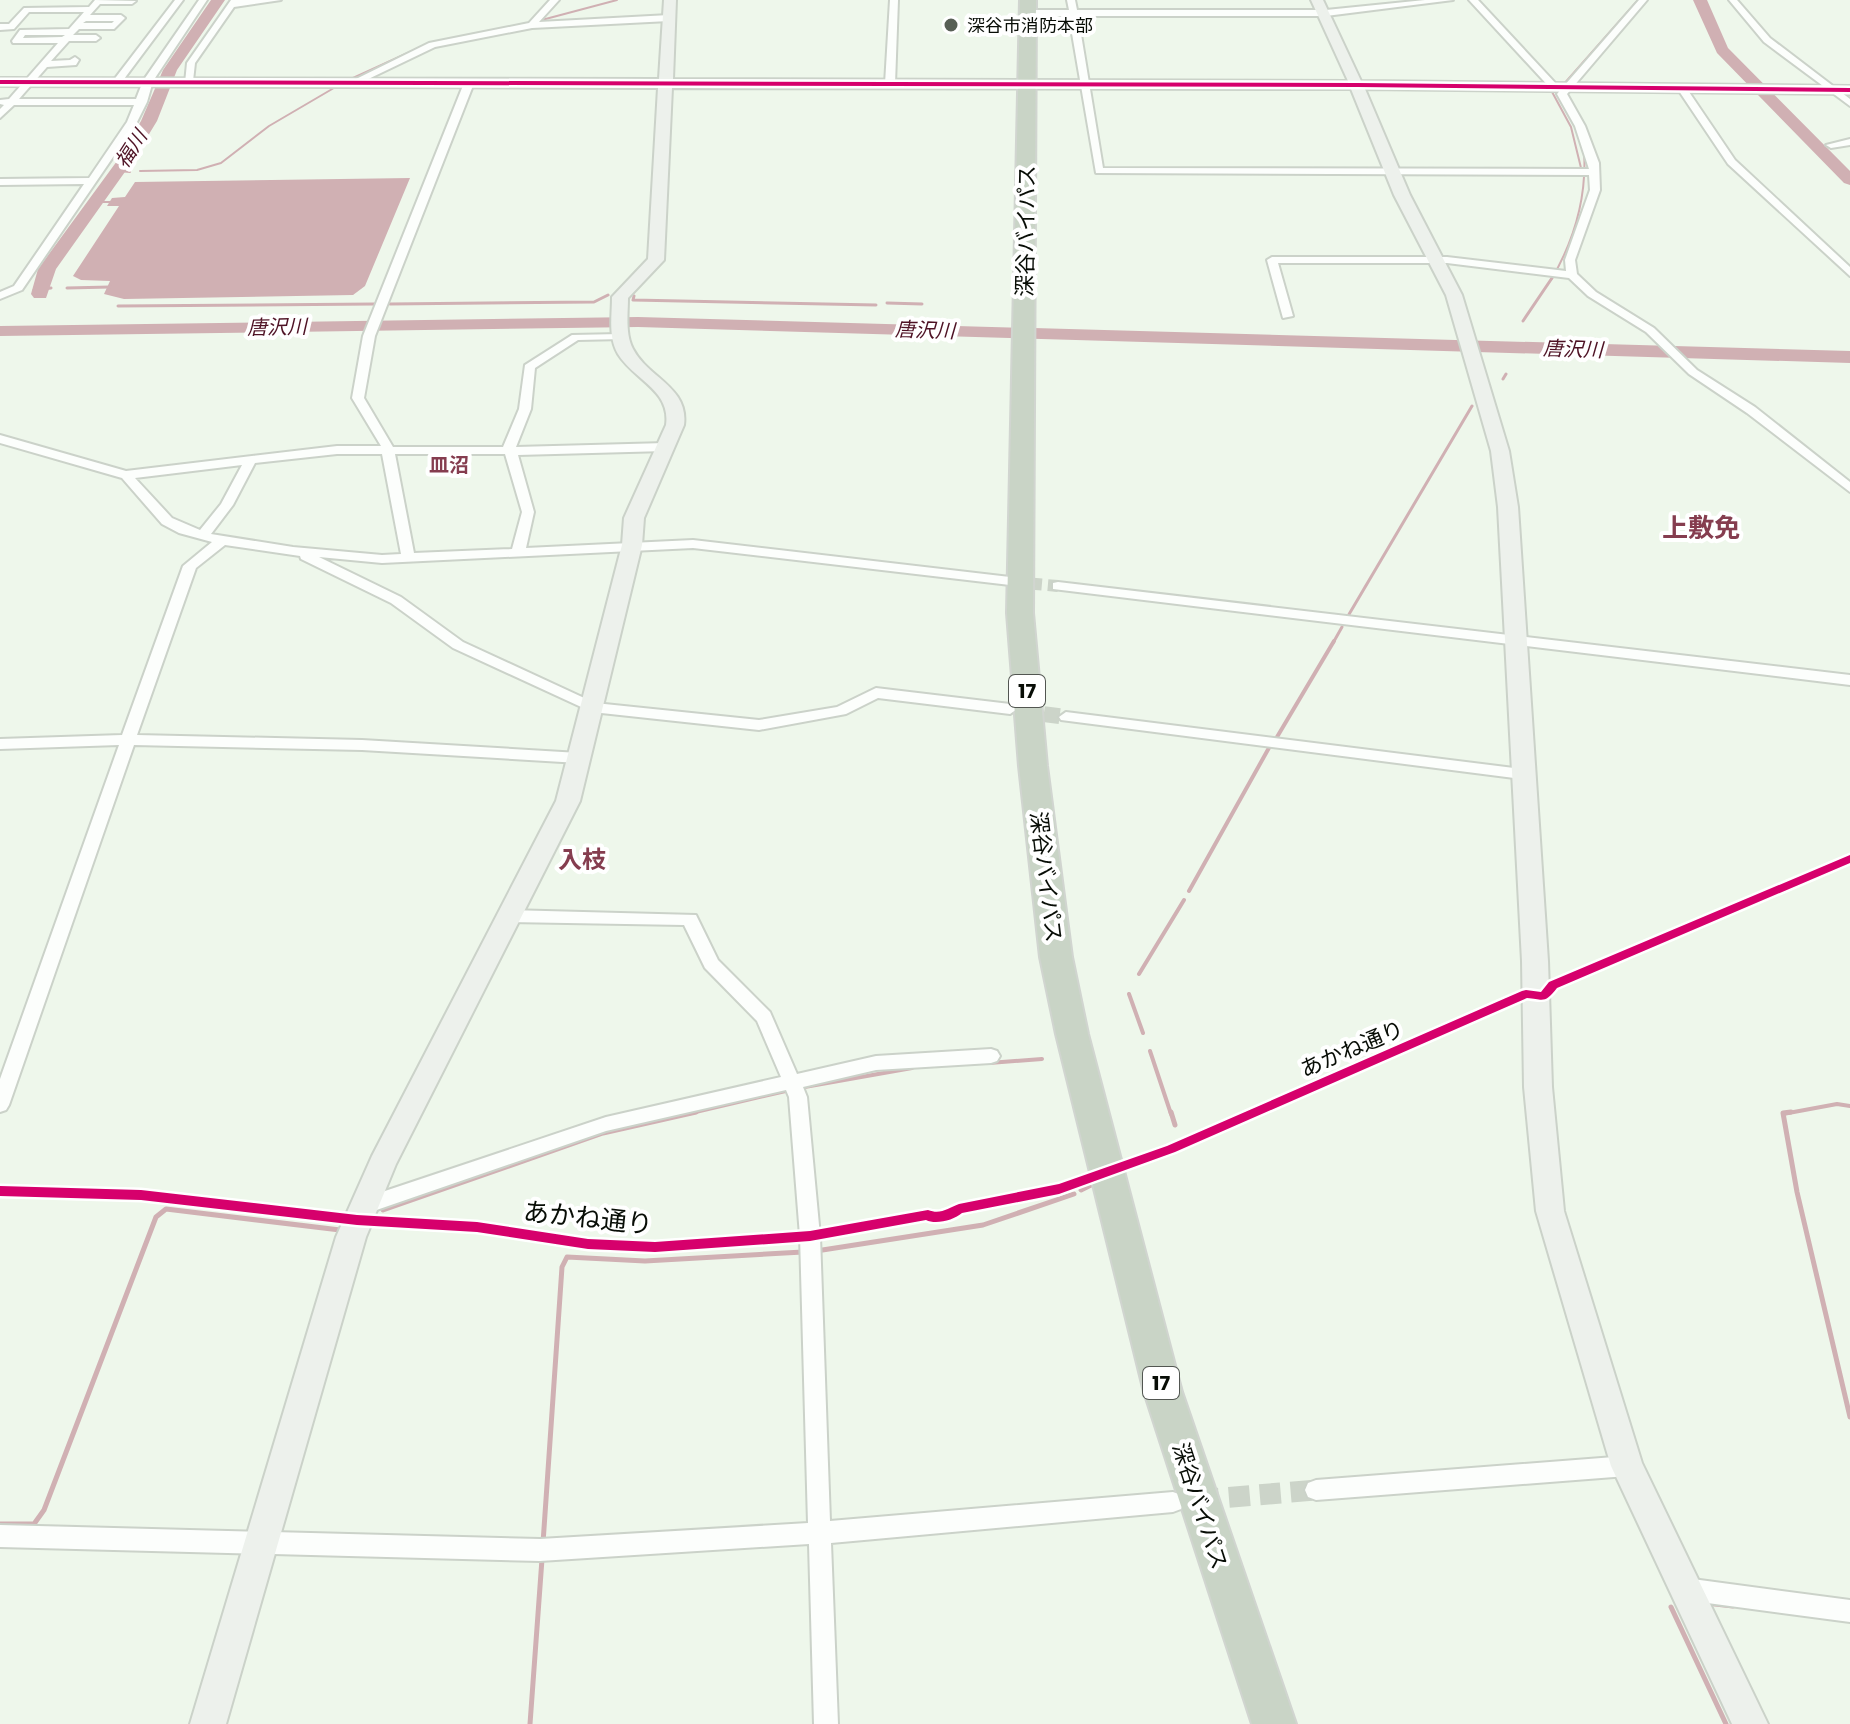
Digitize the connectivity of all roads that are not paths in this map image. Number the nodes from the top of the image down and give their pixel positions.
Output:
1 (179, 0) edge
2 (203, 0) edge
3 (277, 0) edge
4 (555, 0) edge
5 (670, 0) edge
6 (894, 0) edge
7 (1071, 0) edge
8 (1392, 0) edge
9 (1449, 0) edge
10 (1473, 0) edge
11 (1643, 0) edge
12 (1733, 0) edge
13 (60, 1) edge
14 (132, 1) edge
15 (233, 2) edge
16 (94, 3) edge
17 (1028, 6) edge
18 (1321, 6) edge
19 (1401, 7) junction
20 (1073, 13) junction
21 (84, 18) junction
22 (669, 18) junction
23 (532, 25) junction
24 (0, 27) edge
25 (182, 30) junction
26 (158, 32) junction
27 (67, 37) junction
28 (96, 38) dead end
29 (88, 46) dead end
30 (75, 60) dead end
31 (159, 62) junction
32 (128, 63) junction
33 (42, 64) junction
34 (118, 81) junction
35 (150, 81) junction
36 (184, 81) junction
37 (357, 81) junction
38 (0, 82) edge
39 (665, 82) junction
40 (469, 83) junction
41 (890, 84) junction
42 (1029, 85) junction
43 (1087, 85) junction
44 (1358, 85) junction
45 (1560, 89) junction
46 (1842, 90) edge
47 (1684, 91) junction
48 (61, 93) dead end
49 (14, 95) edge
50 (142, 102) junction
51 (1850, 103) edge
52 (0, 115) edge
53 (1850, 142) edge
54 (1831, 145) dead end
55 (1392, 172) junction
56 (1594, 172) junction
57 (90, 181) junction
58 (0, 182) edge
59 (1437, 260) junction
60 (1850, 273) edge
61 (1572, 275) junction
62 (0, 296) edge
63 (1287, 316) dead end
64 (619, 327) junction
65 (0, 439) edge
66 (666, 447) junction
67 (388, 449) junction
68 (508, 450) junction
69 (251, 460) junction
70 (126, 475) junction
71 (1850, 488) edge
72 (203, 535) junction
73 (222, 541) junction
74 (632, 545) junction
75 (293, 551) junction
76 (518, 553) junction
77 (408, 558) junction
78 (1010, 581) tunnel mouth
79 (1058, 586) tunnel mouth
80 (1516, 642) junction
81 (1850, 680) edge
82 (592, 707) junction
83 (1010, 709) tunnel mouth
84 (1066, 717) tunnel mouth
85 (126, 737) junction
86 (0, 744) edge
87 (579, 758) junction
88 (1522, 774) junction
89 (508, 916) junction
90 (991, 1056) dead end
91 (793, 1082) junction
92 (0, 1105) edge
93 (362, 1207) junction
94 (1627, 1466) junction
95 (1316, 1490) tunnel mouth
96 (1173, 1502) dead end
97 (818, 1533) junction
98 (0, 1536) edge
99 (262, 1542) junction
100 (1683, 1589) junction
101 (1850, 1611) edge
102 (208, 1724) edge
103 (826, 1724) edge
104 (1274, 1724) edge
105 (1750, 1724) edge

1 - 26 street
2 - 25 street
3 - 15 street
4 - 23 street
5 - 22 street
6 - 41 street
7 - 20 street
8 - 19 street
9 - 19 street
10 - 45 street
11 - 45 street
12 - 46 street
13 - 16 street
14 - 16 street
15 - 36 street
16 - 21 street
16 - 24 street
17 - 20 street
17 - 42 highway, 深谷バイパス / 17
18 - 19 street
18 - 20 street
18 - 44 street
20 - 43 street
21 - 27 street
21 - 27 street
22 - 23 street
22 - 39 street
23 - 37 street
25 - 26 street
25 - 31 street
26 - 32 street
27 - 28 street
27 - 29 street
27 - 33 street
30 - 33 street
31 - 32 street
31 - 35 street
32 - 34 street
33 - 49 street
34 - 35 street
34 - 49 street
35 - 36 street
35 - 50 street
36 - 37 street
37 - 40 street
38 - 49 street
39 - 40 street
39 - 41 street
39 - 64 street
40 - 67 street
41 - 42 street
42 - 43 street
42 - 104 highway, 深谷バイパス / 17
43 - 44 street
43 - 55 street
44 - 45 street
44 - 55 street
45 - 47 street
45 - 56 street
46 - 47 street
46 - 51 street
47 - 60 street
48 - 49 street
49 - 50 street
49 - 52 street
50 - 57 street
53 - 54 street
55 - 56 street
55 - 59 street
56 - 61 street
57 - 58 street
57 - 62 street
59 - 61 street
59 - 63 street
59 - 80 street
61 - 71 street
64 - 66 street
64 - 68 street
65 - 70 street
66 - 68 street
66 - 74 street
67 - 68 street
67 - 69 street
67 - 77 street
68 - 76 street
69 - 70 street
69 - 72 street
70 - 72 street
72 - 73 street
73 - 75 street
73 - 85 street
74 - 76 street
74 - 78 street
74 - 82 street
75 - 77 street
75 - 82 street
76 - 77 street
79 - 80 street
80 - 81 street
80 - 88 street
82 - 83 street
82 - 87 street
84 - 88 street
85 - 86 street
85 - 87 street
85 - 92 street
87 - 89 street
88 - 94 street
89 - 91 street
89 - 93 street
90 - 91 street
91 - 93 street
91 - 97 street
93 - 99 street
94 - 95 street
94 - 100 street
96 - 97 street
97 - 99 street
97 - 103 street
98 - 99 street
99 - 102 street
100 - 101 street
100 - 105 street

